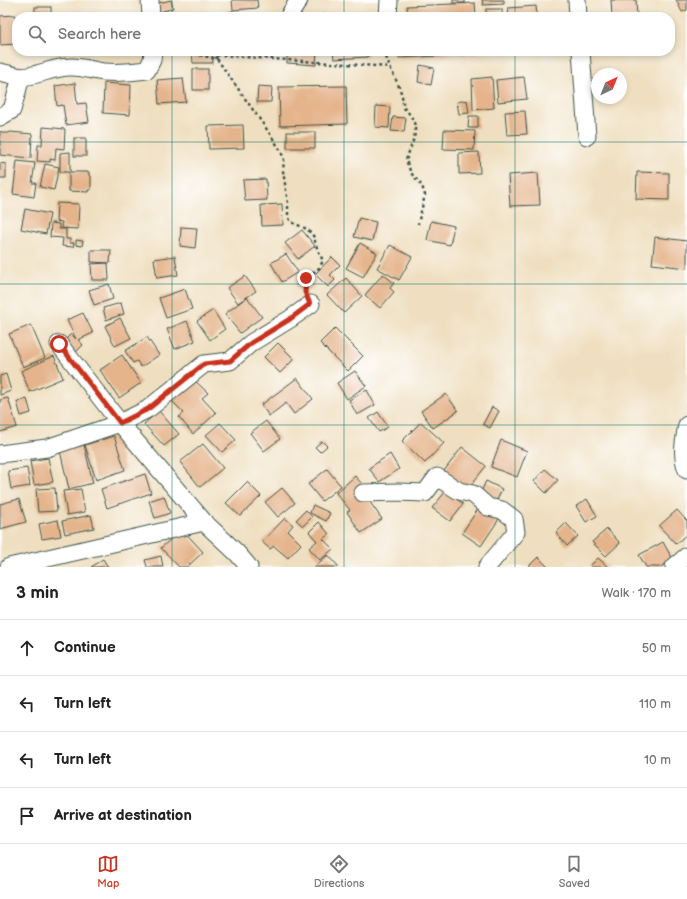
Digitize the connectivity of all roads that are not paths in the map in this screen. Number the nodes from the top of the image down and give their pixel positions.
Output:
1 (150, 0) edge
2 (299, 0) edge
3 (389, 0) edge
4 (577, 0) edge
5 (151, 12) edge
6 (291, 12) edge
7 (388, 12) edge
8 (578, 12) edge
9 (152, 56) edge
10 (581, 56) edge
11 (0, 72) edge
12 (21, 77) junction
13 (0, 117) edge
14 (587, 136) dead end
15 (310, 304) road end
16 (59, 344) dead end
17 (120, 423) junction
18 (687, 425) edge
19 (0, 454) edge
20 (687, 470) edge
21 (363, 493) dead end
22 (204, 522) junction
23 (687, 556) edge
24 (9, 567) edge
25 (249, 567) edge
26 (487, 567) edge
27 (674, 567) edge

1 - 5 street
2 - 6 street
3 - 7 street
4 - 8 street
9 - 12 street
10 - 14 street
11 - 12 street
12 - 13 street
15 - 17 street
16 - 17 street
17 - 19 street
17 - 22 street
18 - 20 street
21 - 26 street
22 - 24 street
22 - 25 street
23 - 27 street

